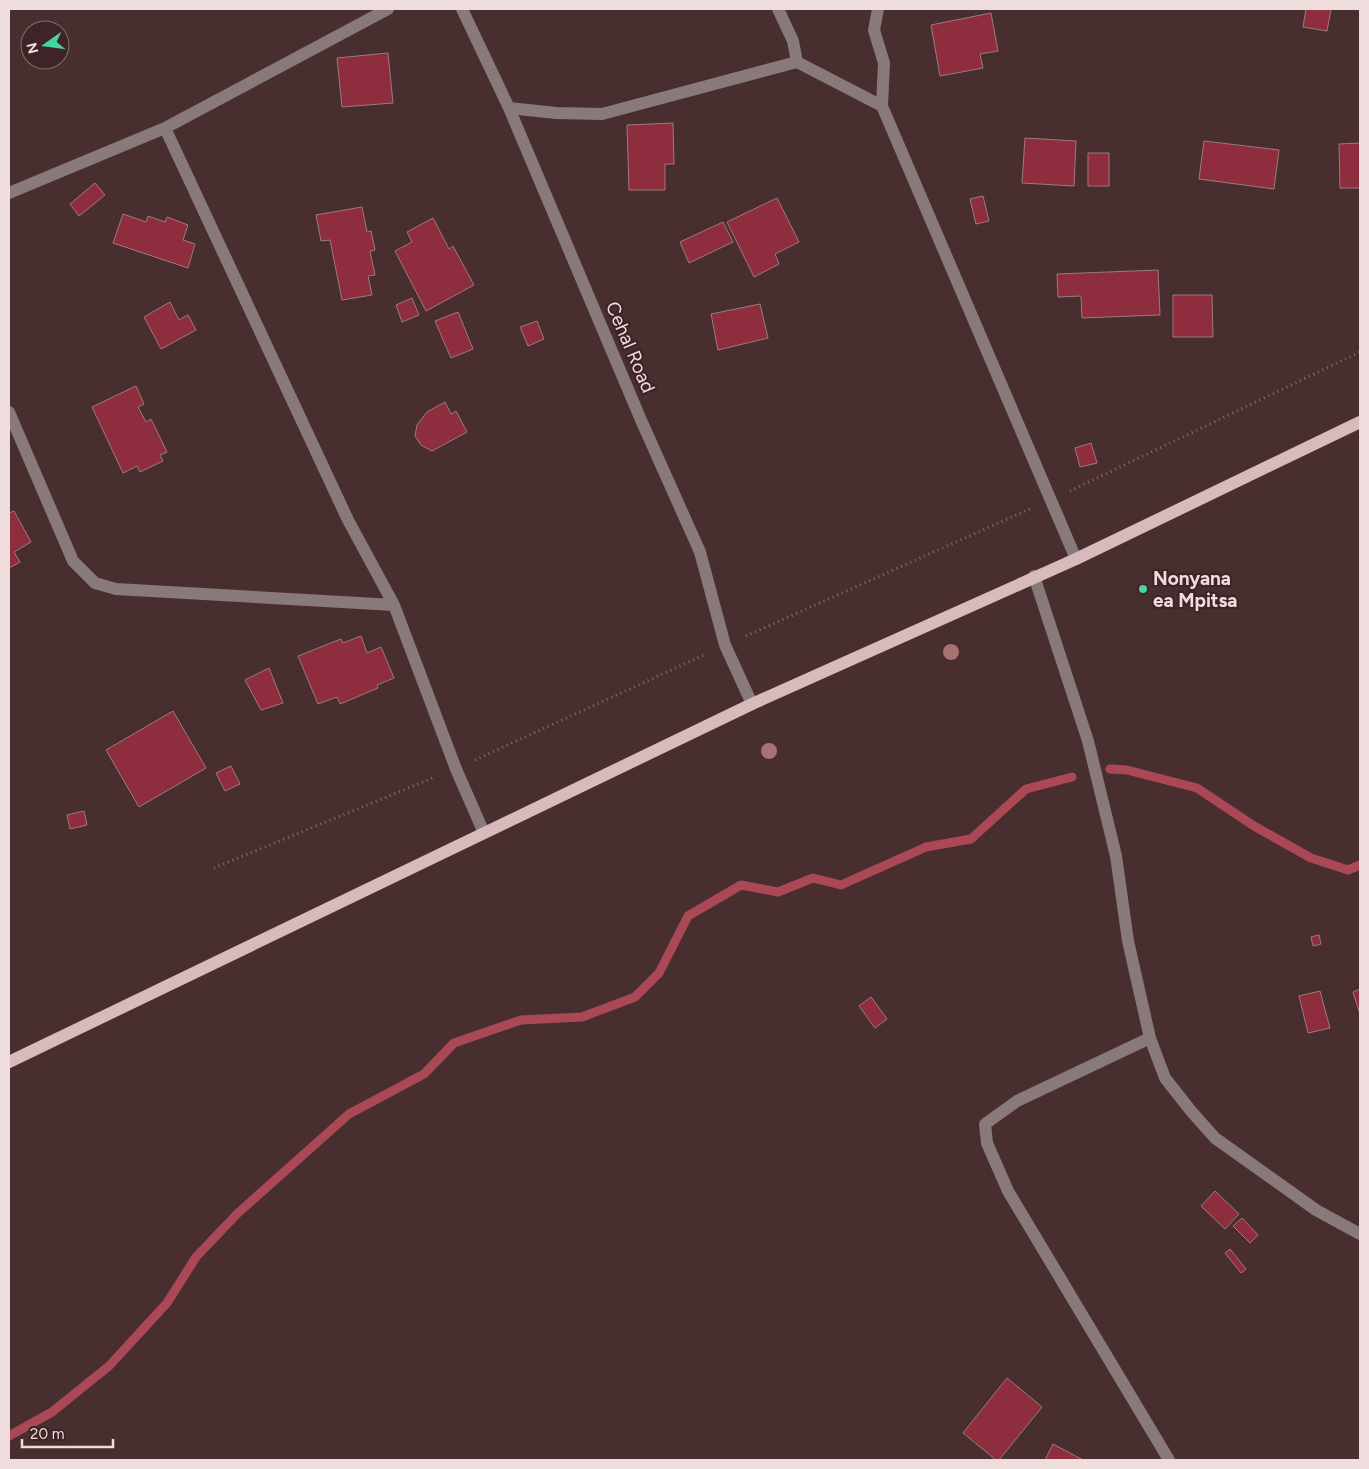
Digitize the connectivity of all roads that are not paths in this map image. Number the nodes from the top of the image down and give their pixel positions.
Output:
1 (388, 9) edge
2 (462, 9) edge
3 (778, 9) edge
4 (878, 9) edge
5 (797, 62) junction
6 (882, 106) junction
7 (509, 108) junction
8 (165, 128) junction
9 (9, 193) edge
10 (9, 412) edge
11 (1360, 422) edge
12 (1076, 559) junction
13 (1034, 576) junction
14 (394, 605) junction
15 (752, 704) junction
16 (484, 833) junction
17 (1150, 1038) junction
18 (9, 1062) edge
19 (1360, 1234) edge
20 (1169, 1460) edge

1 - 8 street
2 - 7 street, Cehal Road
3 - 5 street
4 - 6 street
5 - 6 street
5 - 7 street
6 - 12 street
7 - 15 street, Cehal Road
8 - 9 street
8 - 14 street
10 - 14 street
11 - 12 main road
12 - 13 main road
13 - 15 main road
13 - 17 street
14 - 16 street
15 - 16 main road
16 - 18 main road
17 - 19 street
17 - 20 street

